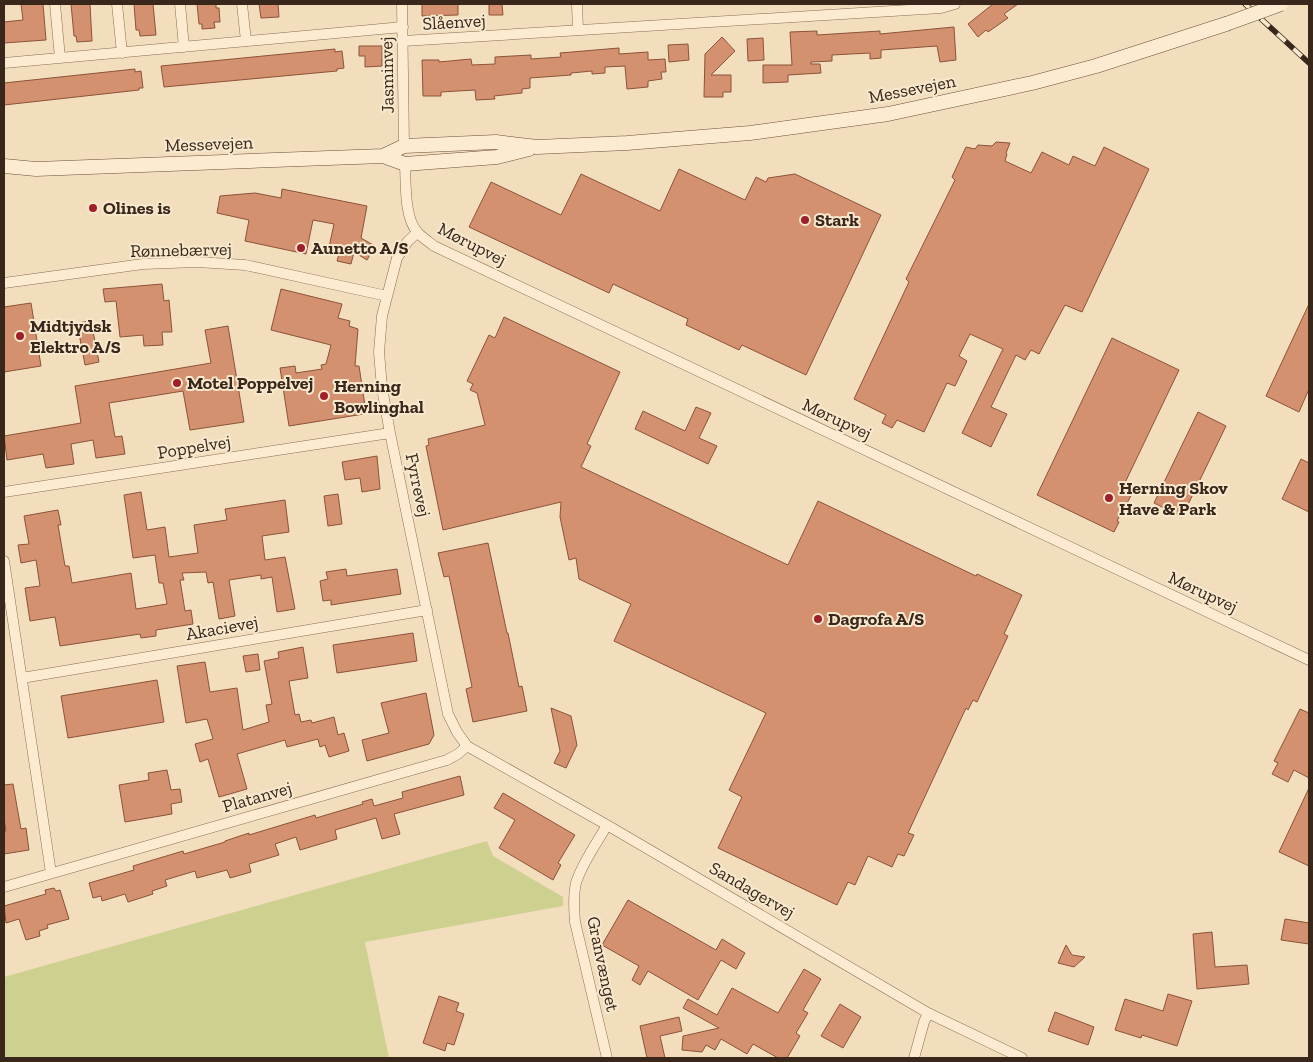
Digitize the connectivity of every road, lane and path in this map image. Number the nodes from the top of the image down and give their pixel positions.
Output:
1 (55, 4) edge
2 (117, 4) edge
3 (180, 4) edge
4 (242, 4) edge
5 (402, 4) edge
6 (577, 4) edge
7 (955, 4) edge
8 (1281, 4) edge
9 (847, 9) edge
10 (403, 27) junction
11 (578, 30) junction
12 (246, 41) junction
13 (403, 41) junction
14 (184, 47) junction
15 (122, 52) junction
16 (60, 58) junction
17 (4, 63) edge
18 (404, 146) junction
19 (538, 148) junction
20 (383, 156) junction
21 (405, 164) junction
22 (4, 166) edge
23 (36, 169) junction
24 (4, 175) edge
25 (417, 233) junction
26 (4, 284) edge
27 (387, 296) junction
28 (390, 433) junction
29 (4, 492) edge
30 (4, 561) edge
31 (427, 610) junction
32 (1309, 660) edge
33 (22, 678) junction
34 (467, 746) junction
35 (607, 825) junction
36 (51, 873) junction
37 (4, 887) edge
38 (928, 1013) junction
39 (607, 1058) edge
40 (914, 1058) edge
41 (1022, 1058) edge

1 - 16 street
2 - 15 street
3 - 14 street
4 - 12 street
5 - 10 street, Jasminvej
6 - 11 street
7 - 9 street, Slåenvej
8 - 19 main road, Messevejen, bridge
9 - 11 street, Slåenvej
10 - 12 street
10 - 13 street, Jasminvej
11 - 13 street, Slåenvej
12 - 14 street
13 - 18 street, Jasminvej
14 - 15 street
15 - 16 street
16 - 17 street
18 - 19 main road, Messevejen
18 - 20 main road, Messevejen
18 - 21 main road
19 - 21 main road, Messevejen
20 - 21 main road, Messevejen
20 - 23 main road, Messevejen
21 - 25 street, Mørupvej
22 - 23 main road, Messevejen
23 - 24 main road, Messevejen
25 - 27 street, Fyrrevej
25 - 32 street, Mørupvej
26 - 27 street, Rønnebærvej
27 - 28 street, Fyrrevej
28 - 29 street, Poppelvej
28 - 31 street, Fyrrevej
30 - 33 street
31 - 33 street, Akacievej
31 - 34 street, Fyrrevej
33 - 36 street
34 - 35 street, Sandagervej
34 - 36 street, Platanvej
35 - 38 street, Sandagervej
35 - 39 street, Granvænget
36 - 37 street, Platanvej
38 - 40 street
38 - 41 street, Sandagervej

